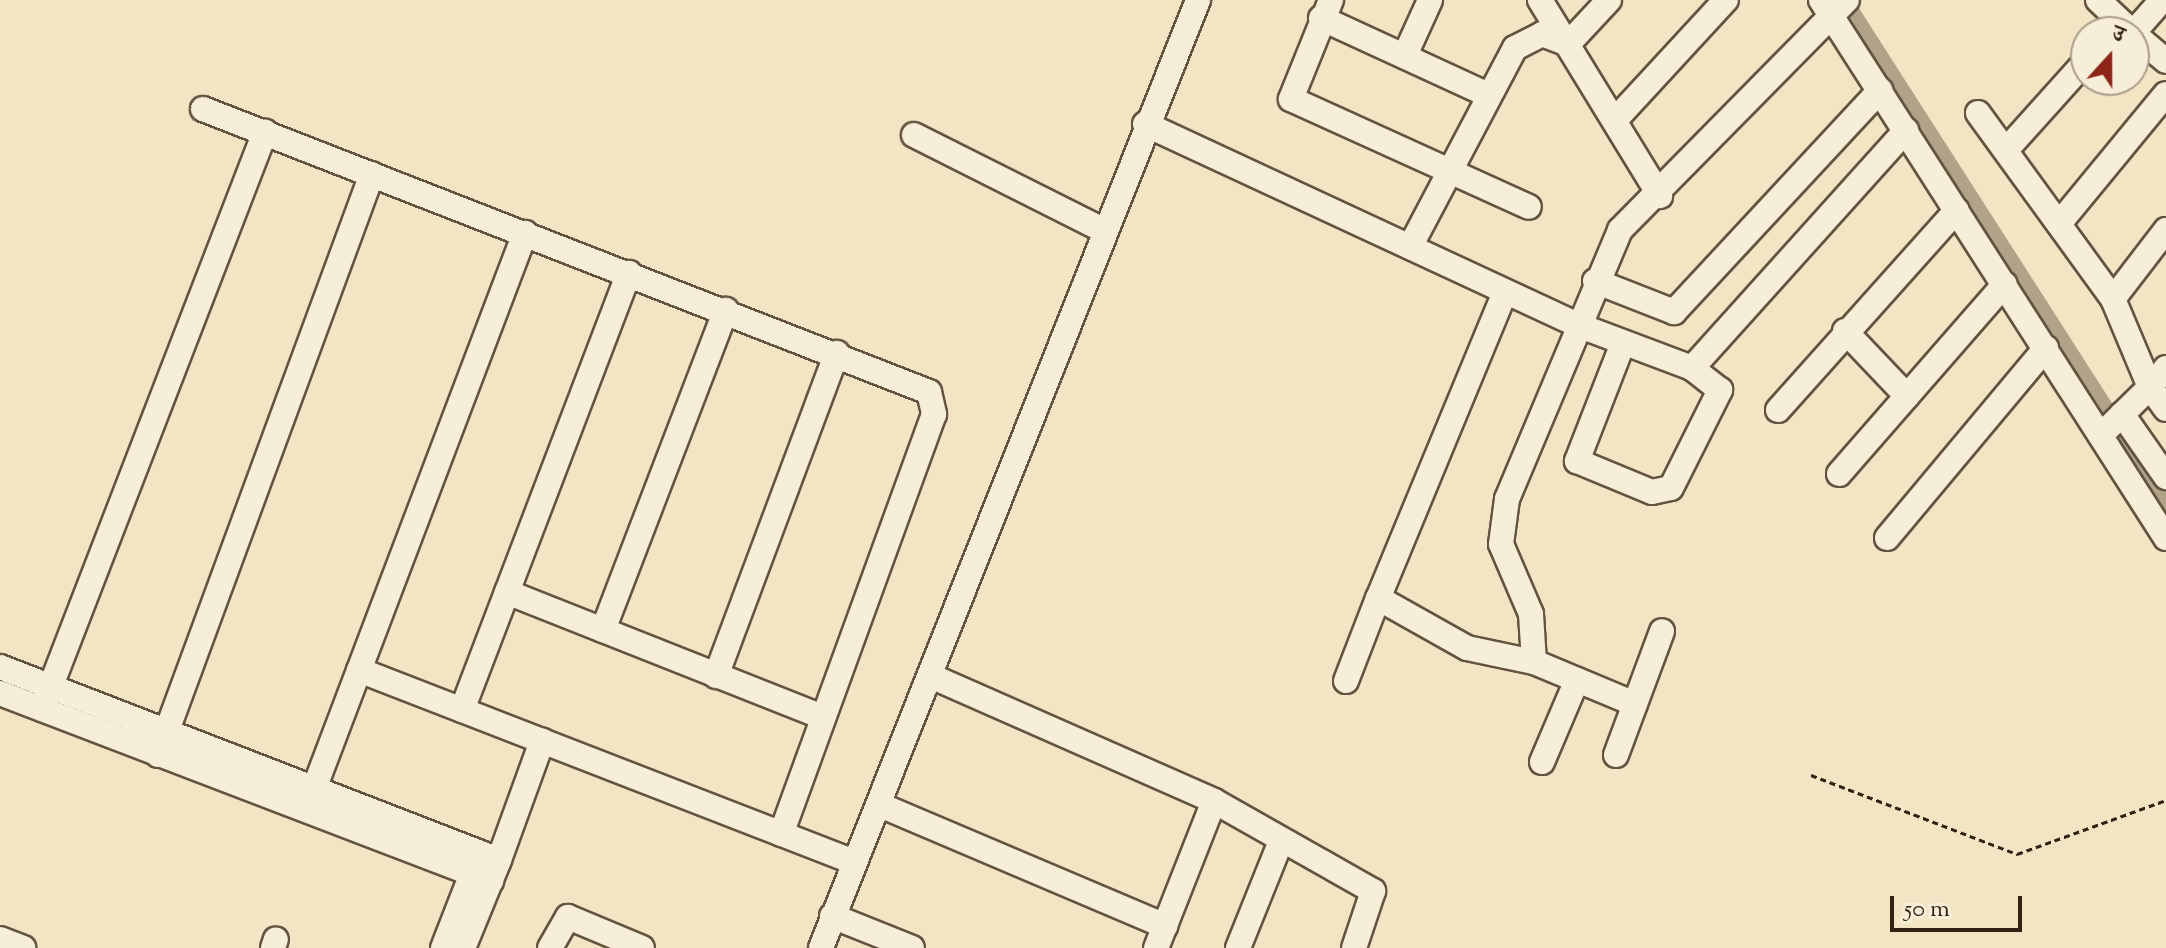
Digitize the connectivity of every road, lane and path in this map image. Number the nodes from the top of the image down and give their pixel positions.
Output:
1 (1197, 0) edge
2 (1430, 0) edge
3 (1540, 0) edge
4 (1609, 0) edge
5 (1726, 0) edge
6 (2098, 0) edge
7 (2162, 0) edge
8 (1833, 6) edge
9 (1326, 9) edge
10 (2113, 16) edge
11 (2143, 16) edge
12 (1568, 44) junction
13 (2150, 48) edge
14 (1406, 53) junction
15 (2166, 61) edge
16 (2070, 79) edge
17 (1880, 90) junction
18 (1486, 94) junction
19 (2166, 94) edge
20 (203, 109) dead end
21 (1978, 113) dead end
22 (1616, 119) junction
23 (1145, 124) junction
24 (1906, 130) junction
25 (265, 132) junction
26 (914, 135) dead end
27 (2007, 149) junction
28 (1448, 173) junction
29 (372, 174) junction
30 (1660, 196) junction
31 (1529, 207) dead end
32 (1957, 210) junction
33 (2062, 220) junction
34 (1101, 229) junction
35 (2166, 230) edge
36 (525, 233) junction
37 (1410, 247) junction
38 (629, 273) junction
39 (1595, 281) junction
40 (2005, 284) junction
41 (1505, 292) junction
42 (2113, 299) junction
43 (726, 310) junction
44 (1575, 324) junction
45 (1845, 331) junction
46 (1623, 343) junction
47 (2046, 348) junction
48 (837, 353) junction
49 (1692, 368) junction
50 (2166, 368) edge
51 (2150, 387) junction
52 (1907, 396) junction
53 (2166, 409) edge
54 (1778, 410) dead end
55 (2122, 414) junction
56 (2101, 435) junction
57 (1839, 474) dead end
58 (2166, 477) edge
59 (1887, 538) dead end
60 (2166, 538) edge
61 (507, 592) junction
62 (1378, 598) junction
63 (603, 630) junction
64 (1662, 631) dead end
65 (1534, 662) junction
66 (0, 667) edge
67 (359, 670) junction
68 (716, 676) junction
69 (931, 676) junction
70 (1577, 680) junction
71 (1346, 681) dead end
72 (0, 693) edge
73 (45, 698) junction
74 (1635, 704) junction
75 (462, 710) junction
76 (823, 717) junction
77 (542, 741) junction
78 (163, 743) junction
79 (1616, 755) dead end
80 (1542, 762) dead end
81 (1811, 775) dead end
82 (314, 789) junction
83 (2166, 800) edge
84 (1214, 801) junction
85 (880, 805) junction
86 (781, 834) junction
87 (1281, 841) junction
88 (854, 862) junction
89 (485, 867) junction
90 (832, 916) junction
91 (1161, 937) edge
92 (0, 939) edge
93 (23, 948) edge
94 (443, 948) edge
95 (463, 948) edge
96 (550, 948) edge
97 (642, 948) edge
98 (821, 948) edge
99 (912, 948) edge
100 (1238, 948) edge
101 (1354, 948) edge

1 - 23 street
2 - 14 street
3 - 12 street
4 - 12 street
5 - 22 street
6 - 10 street
7 - 11 street
8 - 17 street
8 - 30 street
9 - 14 street
9 - 28 street
12 - 18 street
12 - 22 street
13 - 15 street
14 - 18 street
16 - 27 street
17 - 24 street
17 - 39 street
18 - 28 street
19 - 33 street
20 - 25 street
21 - 27 street
22 - 30 street
23 - 34 street
23 - 37 street
24 - 32 street
24 - 49 street
25 - 29 street
25 - 73 street
26 - 34 street
27 - 33 street
28 - 31 street
28 - 37 street
29 - 36 street
29 - 78 street
30 - 39 street
32 - 40 street
32 - 45 street
33 - 42 street
34 - 69 street
35 - 42 street
36 - 38 street
36 - 67 street
37 - 41 street
38 - 43 street
38 - 61 street
39 - 44 street
40 - 47 street
40 - 52 street
41 - 44 street
41 - 62 street
42 - 51 street
43 - 48 street
43 - 63 street
44 - 46 street
44 - 65 street
45 - 52 street
45 - 54 street
46 - 49 street
46 - 49 street
47 - 56 street
47 - 59 street
48 - 68 street
48 - 76 street
50 - 51 street
51 - 53 street
51 - 55 street
52 - 57 street
55 - 56 street
55 - 58 street
56 - 60 street
61 - 63 street
61 - 75 street
62 - 65 street
62 - 71 street
63 - 68 street
64 - 74 street
65 - 70 street
66 - 73 street
67 - 75 street
67 - 82 street
68 - 76 street
69 - 84 street
69 - 85 street
70 - 74 street
70 - 80 street
72 - 73 street
73 - 78 street
74 - 79 street
75 - 77 street
76 - 86 street
77 - 86 street
77 - 89 street
78 - 82 street
78 - 89 street
81 - 83 path
82 - 89 street
84 - 87 street
84 - 91 street
85 - 88 street
85 - 91 street
86 - 88 street
87 - 100 street
87 - 101 street
88 - 90 street
89 - 94 street
89 - 95 street
90 - 98 street
90 - 99 street
92 - 93 street
96 - 97 street

